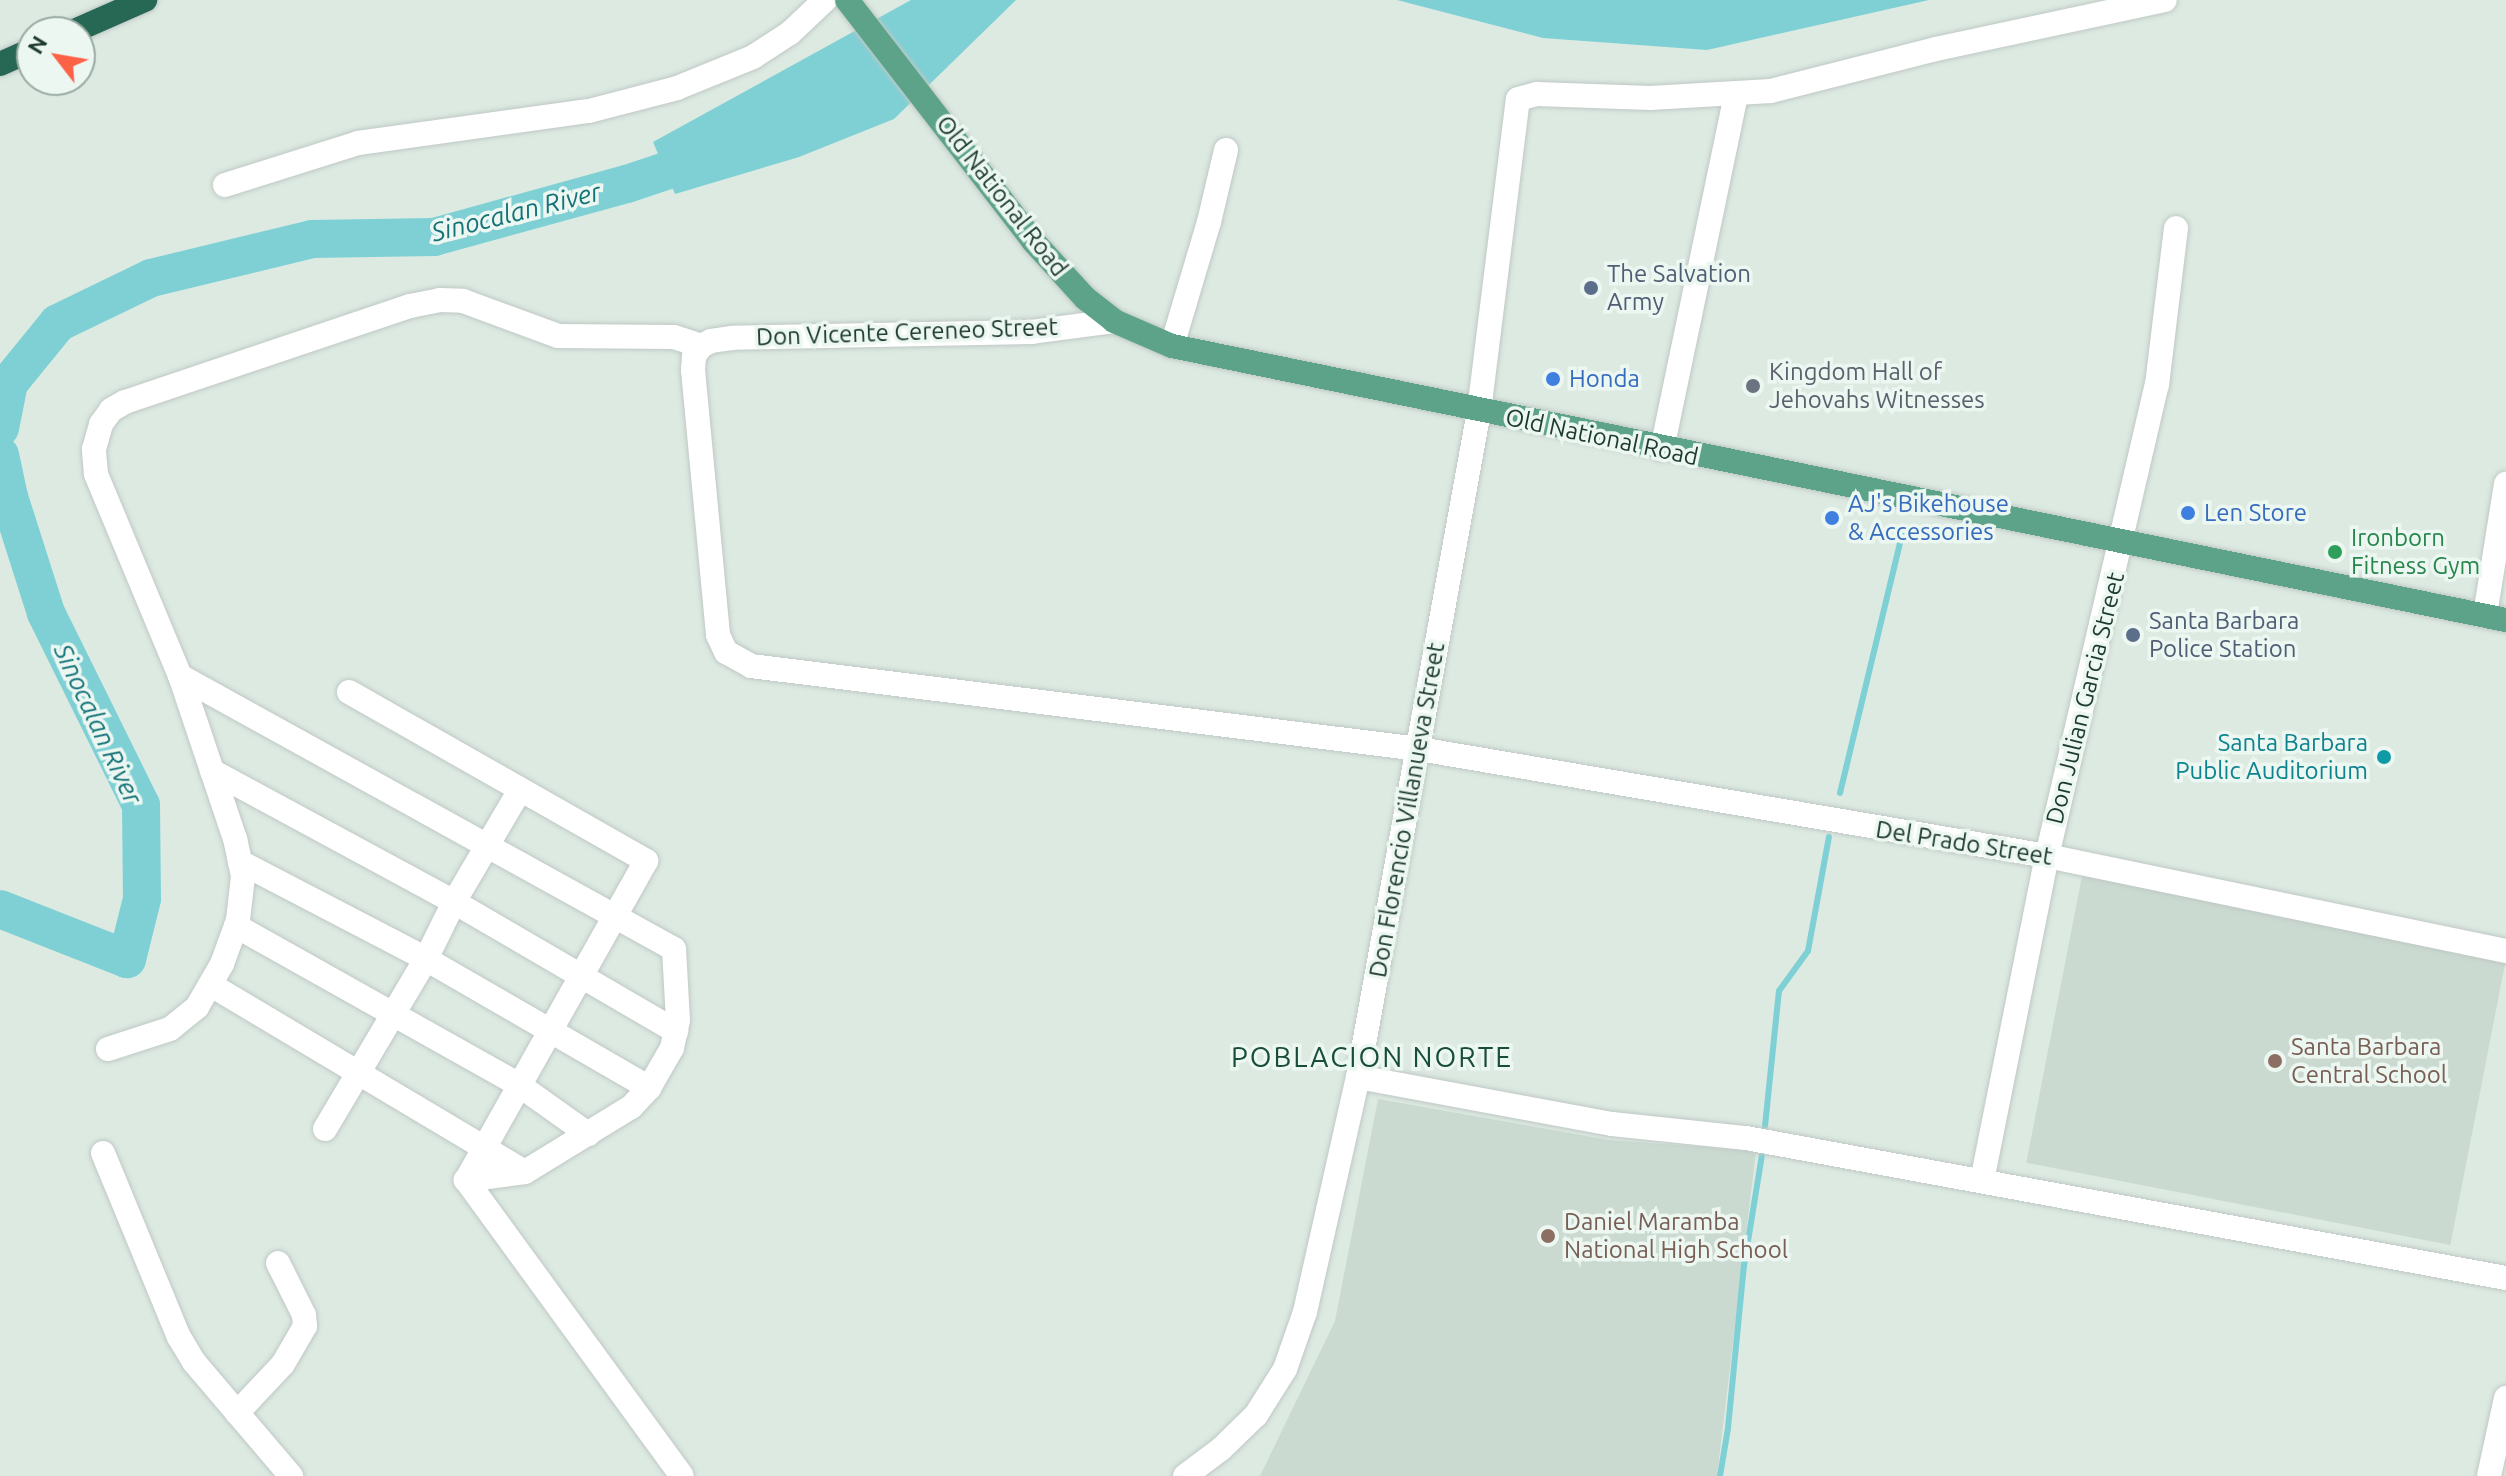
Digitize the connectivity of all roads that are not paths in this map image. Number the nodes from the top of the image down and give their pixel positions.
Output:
1 (825, 0) edge
2 (847, 0) edge
3 (2165, 0) edge
4 (134, 2) edge
5 (96, 20) edge
6 (1736, 94) junction
7 (1226, 150) dead end
8 (225, 185) dead end
9 (2176, 228) dead end
10 (1114, 321) junction
11 (701, 346) junction
12 (1172, 346) junction
13 (1479, 411) junction
14 (1662, 449) junction
15 (2506, 484) edge
16 (2122, 544) junction
17 (2495, 618) edge
18 (180, 676) junction
19 (349, 692) dead end
20 (1419, 749) junction
21 (212, 771) junction
22 (520, 790) junction
23 (488, 845) junction
24 (2047, 856) junction
25 (240, 862) junction
26 (454, 902) junction
27 (615, 915) junction
28 (236, 926) junction
29 (2506, 951) edge
30 (426, 959) junction
31 (581, 976) junction
32 (211, 985) junction
33 (391, 1014) junction
34 (551, 1029) junction
35 (676, 1031) junction
36 (108, 1049) dead end
37 (357, 1073) junction
38 (1358, 1077) junction
39 (519, 1085) junction
40 (649, 1088) junction
41 (325, 1129) dead end
42 (588, 1134) junction
43 (484, 1147) junction
44 (103, 1153) dead end
45 (525, 1172) junction
46 (466, 1180) junction
47 (1982, 1181) junction
48 (278, 1263) dead end
49 (2506, 1278) edge
50 (2506, 1398) edge
51 (237, 1413) junction
52 (291, 1476) edge
53 (682, 1476) edge
54 (1185, 1476) edge
55 (2489, 1476) edge

1 - 8 street
2 - 10 main road, Old National Road
3 - 6 street
4 - 5 highway
6 - 13 street, Don Florencio Villanueva Street
6 - 14 street
7 - 12 street
9 - 16 street, Don Julian Garcia Street
10 - 11 street, Don Vicente Cereneo Street
10 - 12 main road, Old National Road
11 - 18 street
11 - 20 street, Del Prado Street
12 - 13 main road, Old National Road
13 - 14 main road, Old National Road
13 - 20 street, Don Florencio Villanueva Street
14 - 16 main road, Old National Road
15 - 17 street
16 - 17 main road, Old National Road
16 - 24 street, Don Julian Garcia Street
18 - 21 street
18 - 23 street
19 - 22 street
20 - 24 street, Del Prado Street
20 - 38 street, Don Florencio Villanueva Street
21 - 25 street
21 - 26 street
22 - 23 street
22 - 27 street
23 - 26 street
23 - 27 street
24 - 29 street, Del Prado Street
24 - 47 street, Don Julian Garcia Street
25 - 28 street
25 - 30 street
26 - 30 street
26 - 31 street
27 - 31 street
27 - 35 street
28 - 32 street
28 - 33 street
30 - 33 street
30 - 34 street
31 - 34 street
31 - 35 street
32 - 36 street
32 - 37 street
33 - 37 street
33 - 39 street
34 - 39 street
34 - 40 street
35 - 40 street
37 - 41 street
37 - 43 street
38 - 47 street
38 - 54 street, Don Florencio Villanueva Street
39 - 42 street
39 - 43 street
40 - 42 street
42 - 45 street
43 - 45 street
43 - 46 street
44 - 51 street
45 - 46 street
46 - 53 street
47 - 49 street
48 - 51 street
50 - 55 street
51 - 52 street

